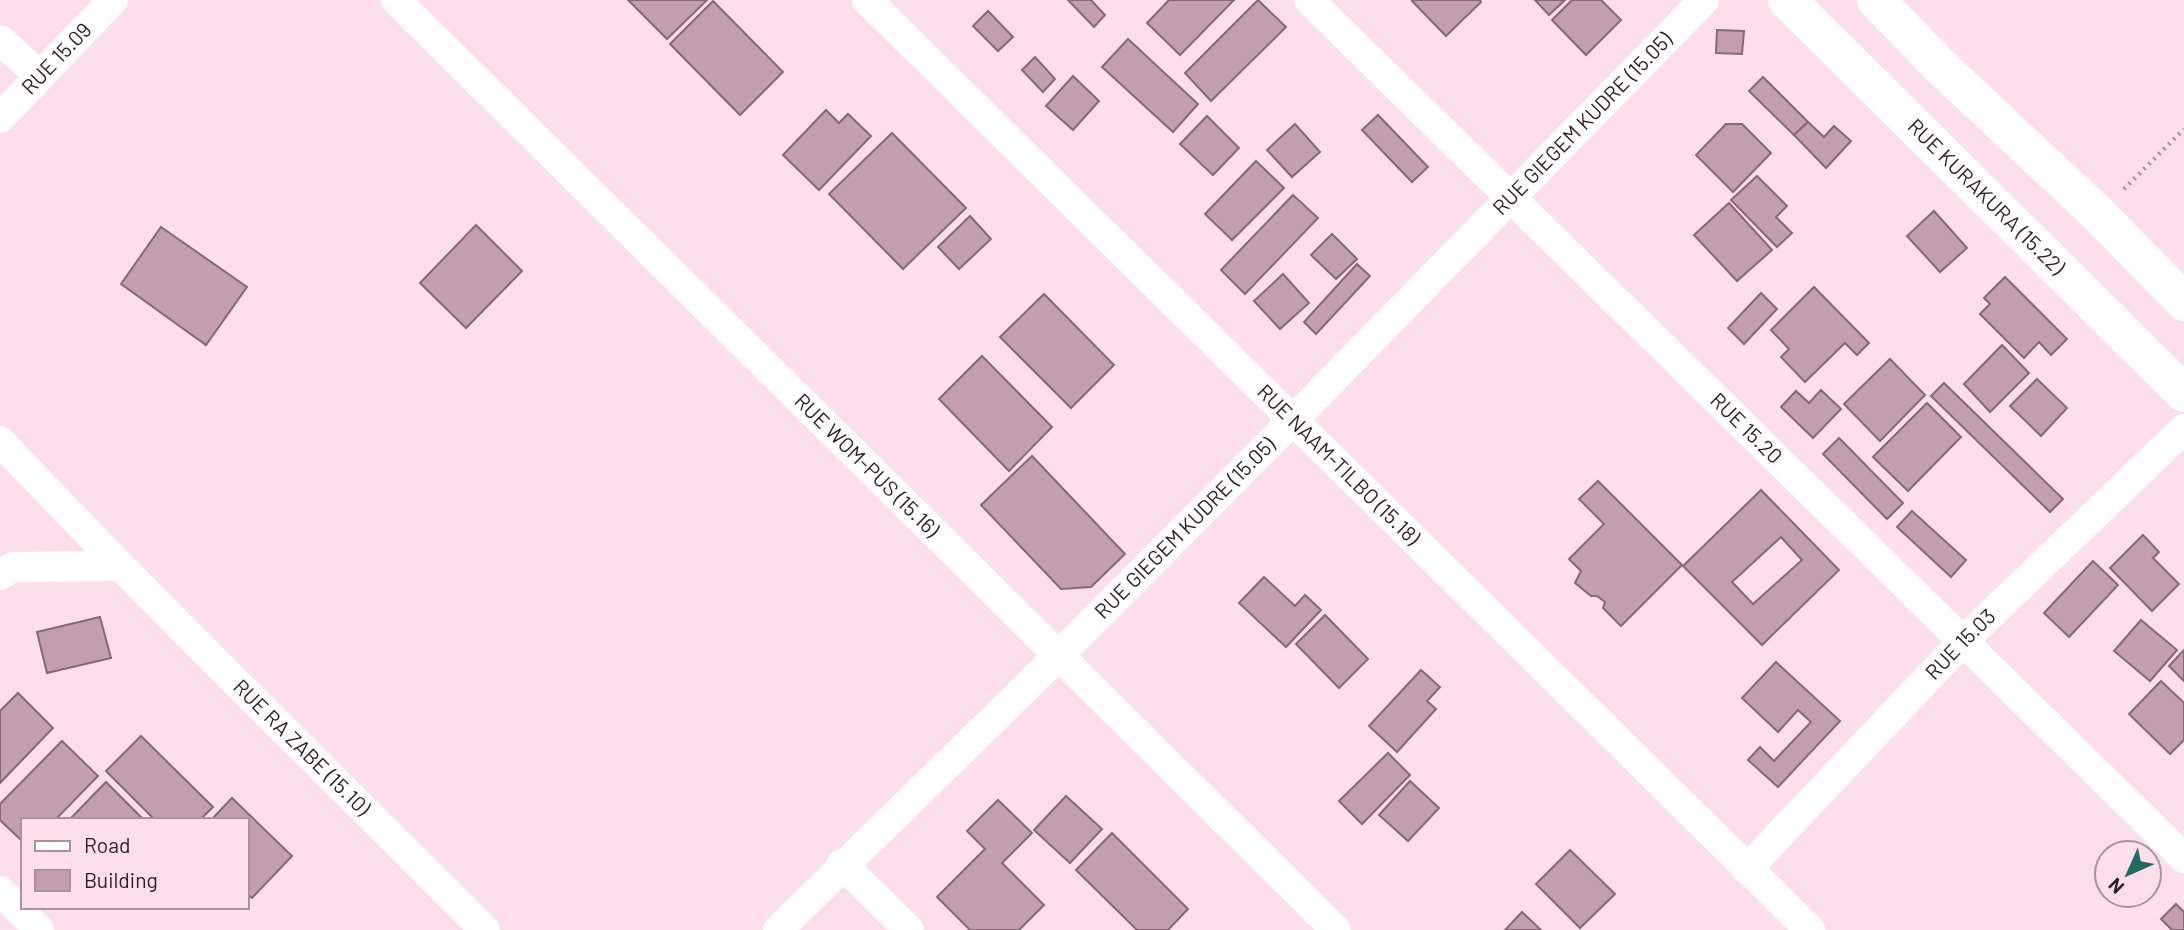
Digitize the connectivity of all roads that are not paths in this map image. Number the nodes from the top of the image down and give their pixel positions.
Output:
1 (113, 0) edge
2 (396, 0) edge
3 (867, 0) edge
4 (1309, 0) edge
5 (1704, 0) edge
6 (1787, 0) edge
7 (1876, 0) edge
8 (0, 40) edge
9 (40, 76) junction
10 (0, 118) edge
11 (1512, 197) junction
12 (2184, 302) edge
13 (2184, 393) edge
14 (1292, 421) junction
15 (2184, 429) edge
16 (0, 441) edge
17 (118, 566) junction
18 (0, 575) edge
19 (1963, 641) junction
20 (1058, 656) junction
21 (2184, 858) edge
22 (842, 864) junction
23 (1747, 869) junction
24 (0, 891) edge
25 (39, 930) edge
26 (485, 930) edge
27 (778, 930) edge
28 (909, 930) edge
29 (1336, 930) edge
30 (1810, 930) edge

1 - 9 street, RUE 15.09
2 - 20 street, RUE WOM-PUS (15.16)
3 - 14 street, RUE NAAM-TILBO (15.18)
4 - 11 street, RUE 15.20
5 - 11 street, RUE GIEGEM KUDRE (15.05)
6 - 13 main road, RUE KURAKURA (15.22)
7 - 12 main road
8 - 9 street
9 - 10 street, RUE 15.09
11 - 14 street, RUE GIEGEM KUDRE (15.05)
11 - 19 street, RUE 15.20
14 - 20 street, RUE GIEGEM KUDRE (15.05)
14 - 23 street, RUE NAAM-TILBO (15.18)
15 - 19 street, RUE 15.03
16 - 17 street, RUE RA ZABE (15.10)
17 - 18 street
17 - 26 street, RUE RA ZABE (15.10)
19 - 21 street, RUE 15.20
19 - 23 street, RUE 15.03
20 - 22 street, RUE GIEGEM KUDRE (15.05)
20 - 29 street, RUE WOM-PUS (15.16)
22 - 27 street, RUE GIEGEM KUDRE (15.05)
22 - 28 street
23 - 30 street, RUE NAAM-TILBO (15.18)
24 - 25 street

